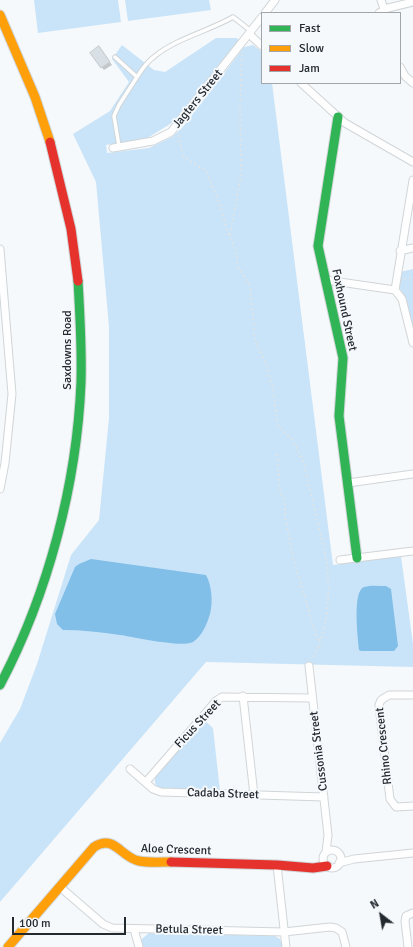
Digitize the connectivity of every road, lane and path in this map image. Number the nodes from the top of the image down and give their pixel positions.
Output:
1 (275, 0) edge
2 (382, 0) edge
3 (413, 2) edge
4 (381, 11) edge
5 (266, 12) edge
6 (0, 15) edge
7 (261, 18) edge
8 (250, 32) junction
9 (240, 45) junction
10 (261, 45) edge
11 (115, 57) dead end
12 (401, 69) edge
13 (136, 77) junction
14 (413, 83) edge
15 (302, 84) edge
16 (338, 116) junction
17 (176, 127) junction
18 (116, 148) joint
19 (413, 162) edge
20 (413, 180) edge
21 (230, 234) junction
22 (413, 248) edge
23 (0, 249) edge
24 (400, 251) junction
25 (326, 280) junction
26 (395, 290) junction
27 (3, 314) edge
28 (413, 343) edge
29 (277, 454) dead end
30 (413, 474) edge
31 (348, 483) junction
32 (0, 489) edge
33 (413, 551) edge
34 (357, 558) junction
35 (340, 560) dead end
36 (321, 642) junction
37 (309, 666) joint
38 (0, 685) edge
39 (413, 695) edge
40 (243, 696) junction
41 (312, 698) junction
42 (130, 769) dead end
43 (146, 782) junction
44 (254, 795) junction
45 (324, 797) junction
46 (413, 806) edge
47 (328, 835) junction
48 (413, 853) edge
49 (338, 856) junction
50 (325, 859) junction
51 (277, 865) junction
52 (60, 887) junction
53 (413, 913) edge
54 (134, 929) junction
55 (284, 932) junction
56 (8, 947) edge
57 (139, 947) edge
58 (286, 947) edge
59 (346, 947) edge
60 (408, 947) edge

1 - 5 street
2 - 4 street
3 - 4 street
6 - 38 street, Saxdowns Road
7 - 8 street, Jagters Street
8 - 9 street, Jagters Street
8 - 10 street
8 - 13 lane
9 - 17 street, Jagters Street
9 - 21 path
11 - 13 lane
12 - 14 street
13 - 18 lane
15 - 16 street
16 - 19 street
16 - 25 street, Foxhound Street
17 - 18 street, Jagters Street
17 - 21 path
20 - 24 street
21 - 36 path
22 - 24 street
23 - 27 street
24 - 26 street
25 - 26 street
25 - 31 street, Foxhound Street
26 - 28 street
27 - 32 street
29 - 36 path
30 - 31 street
31 - 34 street, Foxhound Street
33 - 34 street
34 - 35 street
36 - 37 path
37 - 41 street, Cussonia Street
39 - 46 street, Rhino Crescent
40 - 41 street, Ficus Street
40 - 43 street, Ficus Street
40 - 44 street
41 - 45 street, Cussonia Street
42 - 43 street, Cadaba Street
43 - 44 street, Cadaba Street
44 - 45 street, Cadaba Street
45 - 47 street, Cussonia Street
47 - 49 street, Cussonia Street
47 - 50 street, Cussonia Street
48 - 49 street
49 - 50 street
49 - 50 street
50 - 51 street, Aloe Crescent
51 - 52 street, Aloe Crescent
51 - 55 street
52 - 54 street, Betula Street
52 - 56 street, Aloe Crescent
53 - 60 street
54 - 55 street, Betula Street
54 - 57 street
55 - 58 street
55 - 59 street, Betula Street

